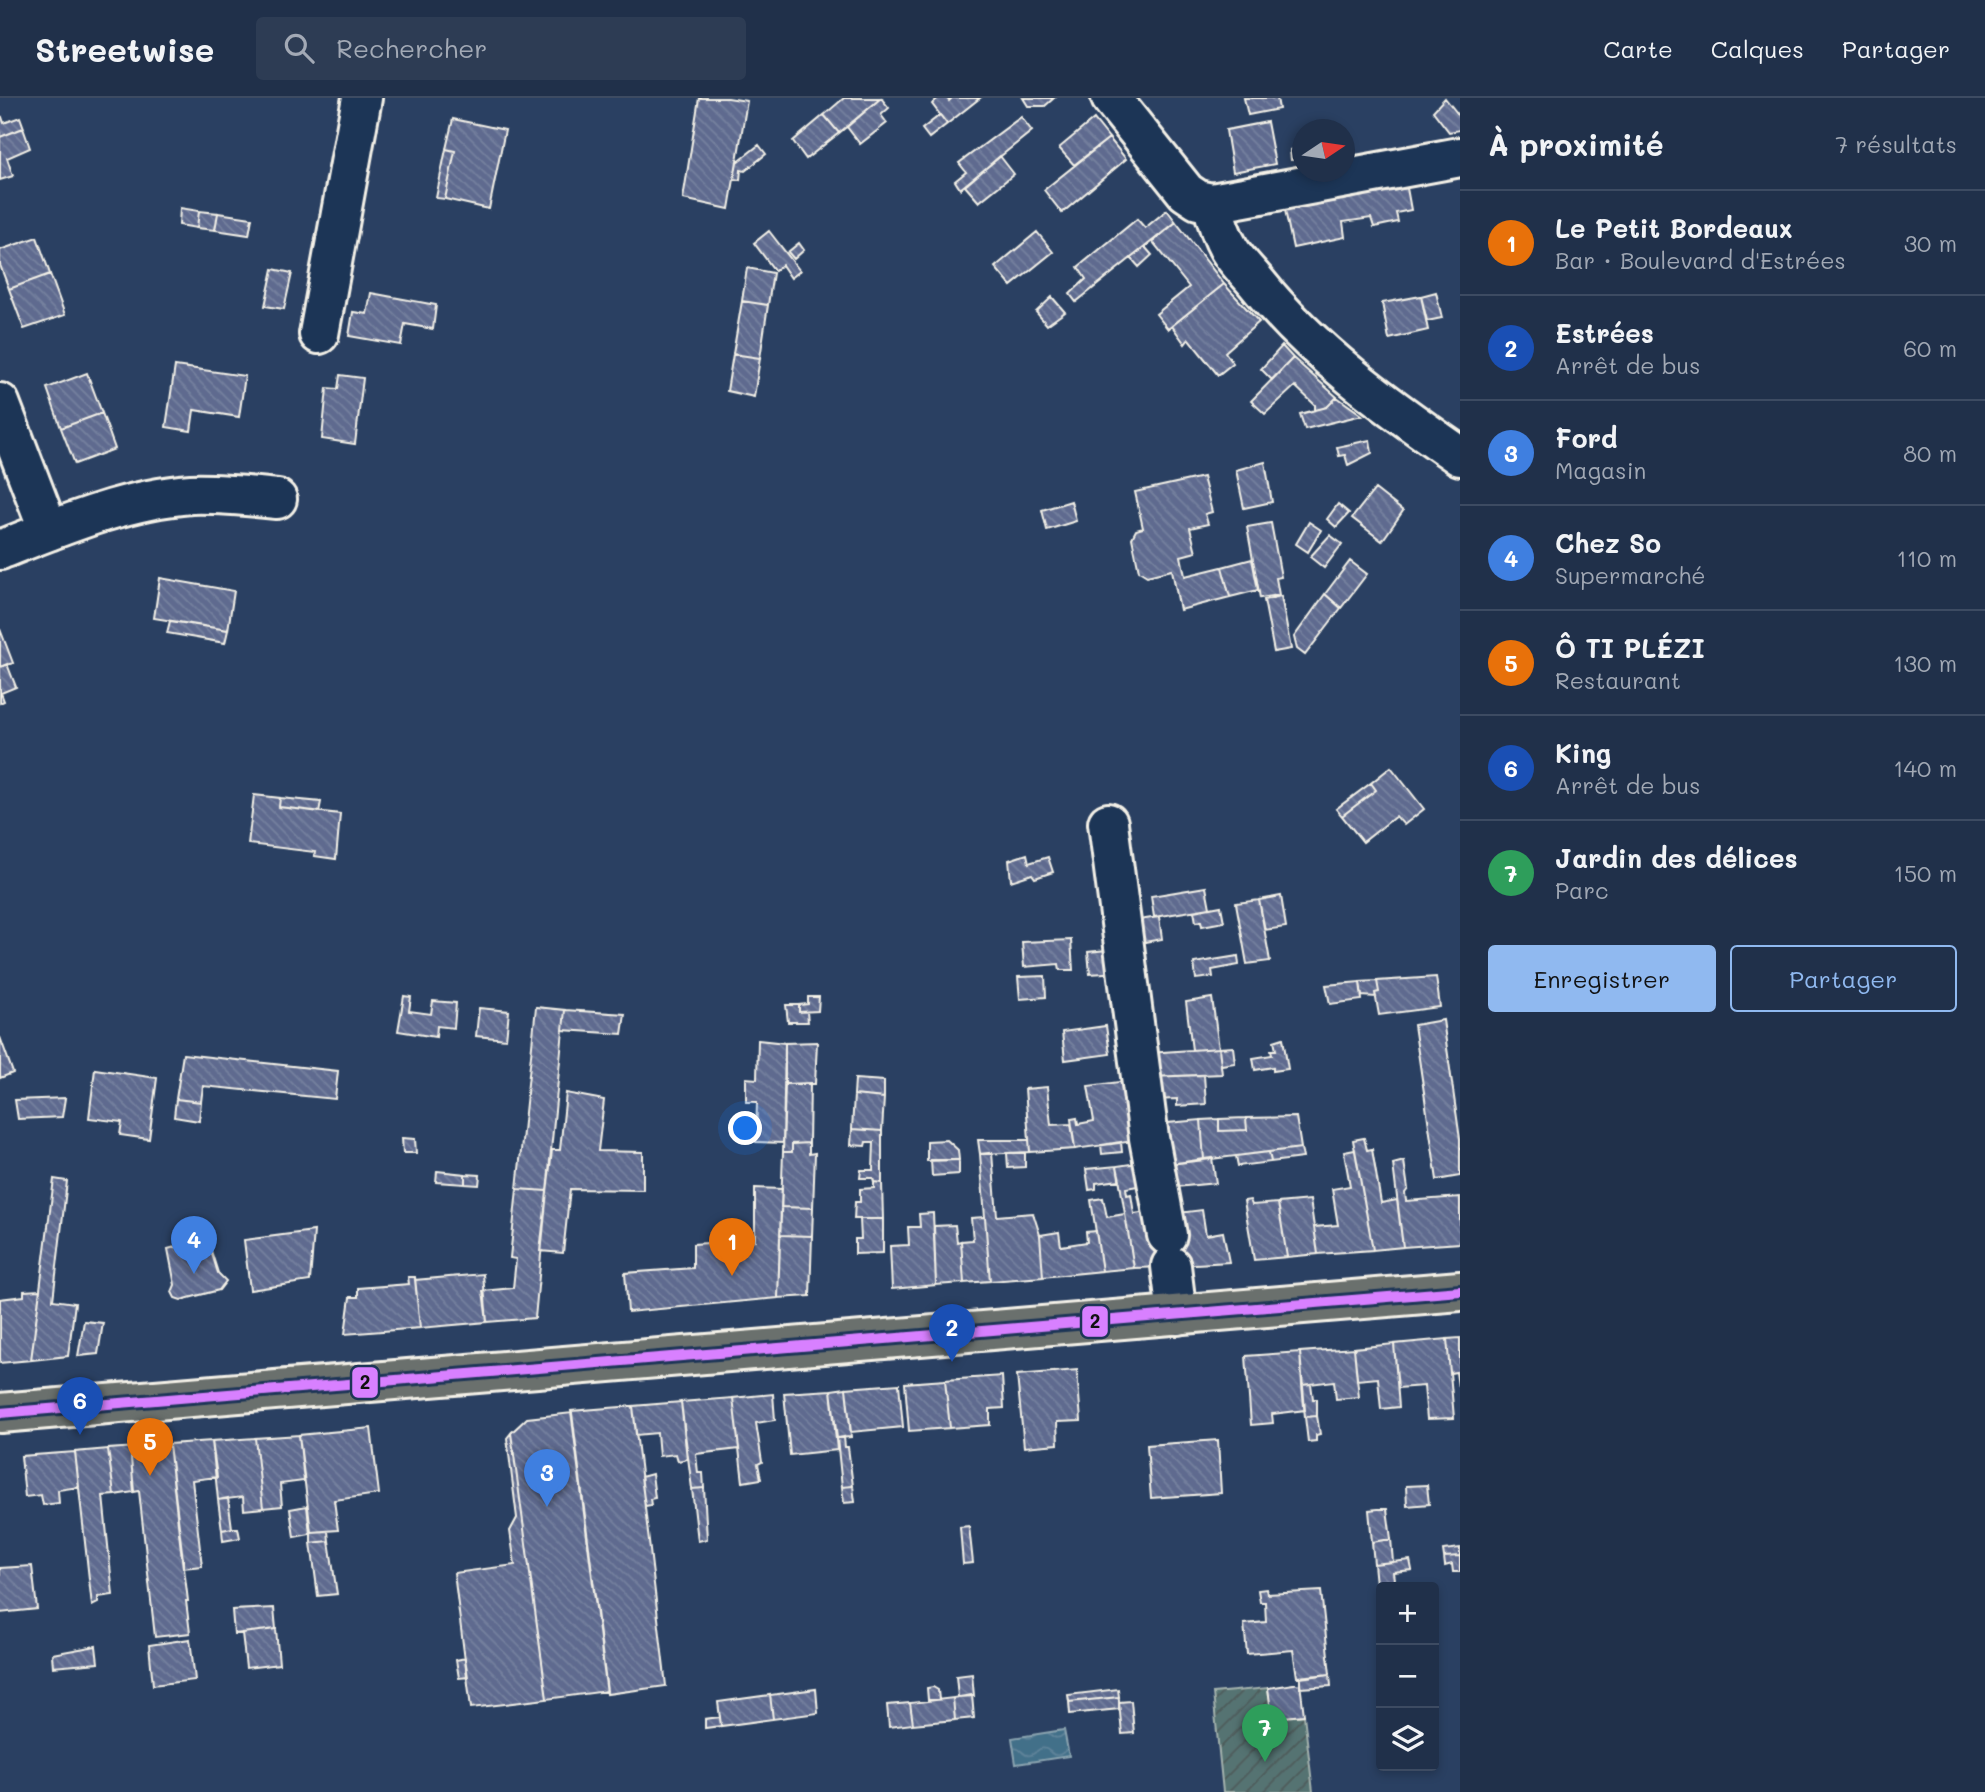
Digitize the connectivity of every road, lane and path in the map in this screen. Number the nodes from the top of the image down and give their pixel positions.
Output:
1 (362, 98) edge
2 (1111, 98) edge
3 (1460, 157) edge
4 (1212, 203) junction
5 (319, 334) dead end
6 (0, 403) edge
7 (1460, 456) edge
8 (276, 499) dead end
9 (49, 531) junction
10 (0, 550) edge
11 (1108, 823) dead end
12 (1460, 1291) edge
13 (1177, 1315) junction
14 (0, 1413) edge

1 - 5 street
2 - 4 street
3 - 4 street
4 - 7 street
6 - 9 street
8 - 9 street
9 - 10 street
11 - 13 street
12 - 13 main road
13 - 14 main road

